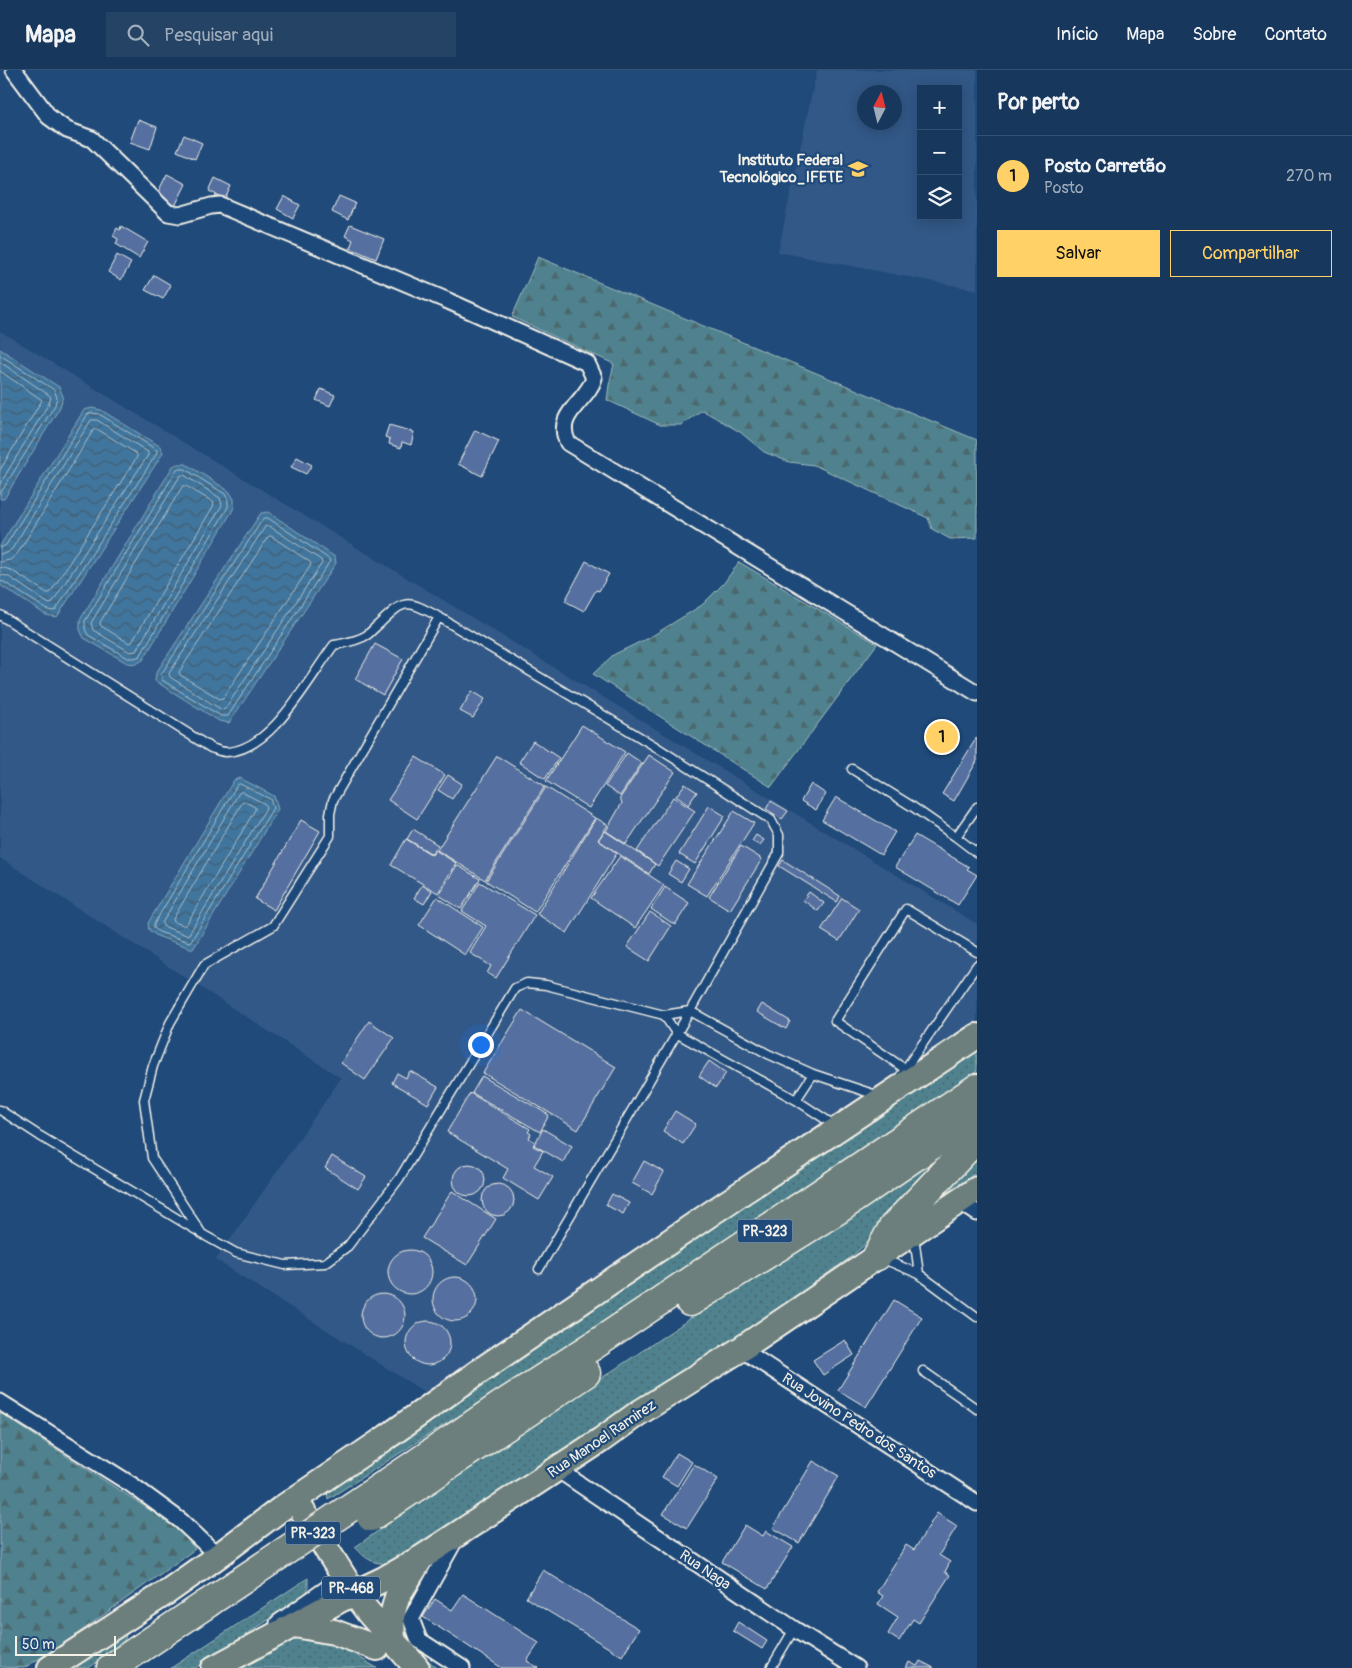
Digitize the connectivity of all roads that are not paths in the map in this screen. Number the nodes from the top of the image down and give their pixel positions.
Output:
1 (14, 70) edge
2 (0, 616) edge
3 (439, 617) junction
4 (977, 693) edge
5 (852, 770) dead end
6 (977, 807) edge
7 (956, 837) junction
8 (977, 853) edge
9 (977, 952) edge
10 (977, 965) edge
11 (690, 1011) junction
12 (664, 1015) junction
13 (676, 1033) junction
14 (977, 1036) edge
15 (905, 1069) junction
16 (813, 1074) junction
17 (977, 1088) edge
18 (885, 1098) junction
19 (796, 1100) junction
20 (0, 1110) edge
21 (977, 1114) edge
22 (834, 1131) junction
23 (977, 1138) edge
24 (971, 1201) edge
25 (914, 1232) junction
26 (202, 1234) junction
27 (877, 1256) junction
28 (539, 1269) dead end
29 (919, 1274) junction
30 (977, 1317) edge
31 (741, 1349) junction
32 (922, 1372) dead end
33 (0, 1402) edge
34 (977, 1409) edge
35 (556, 1469) junction
36 (423, 1471) junction
37 (977, 1503) edge
38 (288, 1504) junction
39 (459, 1532) junction
40 (218, 1556) junction
41 (421, 1558) junction
42 (342, 1592) junction
43 (215, 1609) junction
44 (295, 1625) junction
45 (794, 1629) junction
46 (385, 1645) junction
47 (50, 1668) edge
48 (111, 1668) edge
49 (145, 1668) edge
50 (214, 1668) edge
51 (399, 1668) edge
52 (417, 1668) edge
53 (462, 1668) edge
54 (771, 1668) edge
55 (856, 1668) edge

1 - 4 street
2 - 3 lane
3 - 11 lane
3 - 26 lane
5 - 7 lane
6 - 7 lane
7 - 8 lane
9 - 15 lane
10 - 15 lane
11 - 12 lane
11 - 13 lane
11 - 16 lane
12 - 13 lane
12 - 26 lane
13 - 19 lane
13 - 28 lane
14 - 18 main road
15 - 18 lane
16 - 18 lane
16 - 19 lane
17 - 36 highway, PR-323
18 - 22 main road
19 - 22 lane
20 - 26 lane
21 - 36 highway, PR-323
22 - 38 main road
23 - 27 highway
24 - 25 main road, Rua Manoel Ramirez
25 - 27 main road, Rua Manoel Ramirez
25 - 29 lane
27 - 29 lane
27 - 31 main road, Rua Manoel Ramirez
29 - 30 lane
31 - 35 main road, Rua Manoel Ramirez
31 - 37 street, Rua Jovino Pedro dos Santos
32 - 34 lane
33 - 40 street
35 - 39 main road, Rua Manoel Ramirez
35 - 45 street, Rua Naga
36 - 43 highway, PR-323, bridge
38 - 40 main road
38 - 42 main road, PR-468
39 - 41 main road, Rua Manoel Ramirez
39 - 53 street
40 - 47 main road
41 - 42 main road, Rua Manoel Ramirez
41 - 46 main road
42 - 44 main road, Rua Manoel Ramirez
42 - 46 main road, PR-468
42 - 50 street
43 - 48 highway, PR-323
43 - 49 highway, PR-323
44 - 46 main road
44 - 50 main road, Rua Manoel Ramirez
45 - 54 lane
45 - 55 street, Rua Naga
46 - 51 main road, PR-468
46 - 52 main road, PR-468

